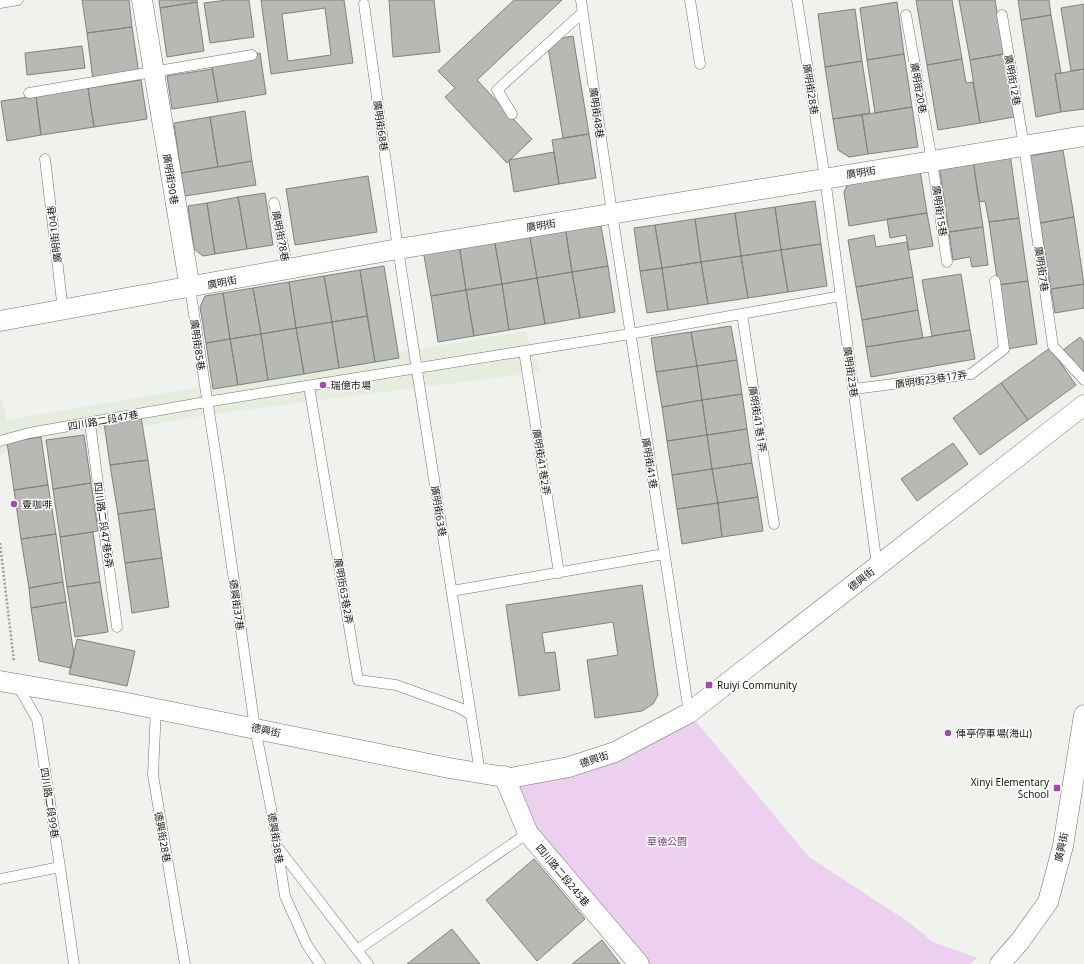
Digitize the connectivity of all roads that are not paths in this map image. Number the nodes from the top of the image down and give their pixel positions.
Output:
1 (18, 0) edge
2 (142, 0) edge
3 (582, 0) edge
4 (690, 0) edge
5 (797, 0) edge
6 (0, 3) edge
7 (364, 4) dead end
8 (582, 13) junction
9 (906, 15) dead end
10 (1002, 15) dead end
11 (252, 55) dead end
12 (700, 64) dead end
13 (153, 71) junction
14 (29, 93) dead end
15 (512, 114) dead end
16 (1084, 136) edge
17 (1024, 146) junction
18 (45, 159) dead end
19 (932, 161) junction
20 (825, 178) junction
21 (274, 202) dead end
22 (612, 213) junction
23 (398, 249) junction
24 (947, 262) dead end
25 (288, 269) junction
26 (995, 281) dead end
27 (190, 288) junction
28 (841, 296) junction
29 (63, 310) junction
30 (742, 314) junction
31 (0, 321) edge
32 (630, 334) junction
33 (524, 351) junction
34 (417, 369) junction
35 (1084, 380) edge
36 (309, 386) junction
37 (854, 389) junction
38 (206, 402) junction
39 (1084, 405) edge
40 (90, 423) junction
41 (0, 441) edge
42 (220, 483) joint
43 (774, 524) dead end
44 (664, 554) junction
45 (877, 566) junction
46 (559, 572) junction
47 (452, 592) junction
48 (117, 627) dead end
49 (8, 682) edge
50 (156, 708) junction
51 (689, 713) junction
52 (1084, 714) edge
53 (471, 715) junction
54 (255, 728) junction
55 (480, 773) junction
56 (504, 776) junction
57 (528, 834) junction
58 (277, 847) junction
59 (60, 867) junction
60 (0, 879) edge
61 (357, 950) junction
62 (74, 964) edge
63 (185, 964) edge
64 (320, 964) edge
65 (368, 964) edge
66 (639, 964) edge
67 (1000, 964) edge

1 - 6 lane
2 - 13 street, 廣明街90巷
3 - 8 lane, 廣明街48巷
4 - 12 lane
5 - 20 lane, 廣明街28巷
7 - 23 lane, 廣明街68巷
8 - 15 lane
8 - 22 lane, 廣明街48巷
9 - 19 lane, 廣明街20巷
10 - 17 lane, 廣明街12巷
11 - 13 lane
13 - 14 lane
13 - 27 street, 廣明街90巷
16 - 17 street, 廣明街
17 - 19 street, 廣明街
17 - 35 lane, 廣明街7巷
18 - 29 lane, 廣明街104巷
19 - 20 street, 廣明街
19 - 24 lane, 廣明街15巷
20 - 22 street, 廣明街
20 - 28 lane, 廣明街23巷
21 - 25 lane, 廣明街78巷
22 - 23 street, 廣明街
22 - 32 lane, 廣明街41巷
23 - 25 street, 廣明街
23 - 34 lane, 廣明街63巷
25 - 27 street, 廣明街
26 - 37 lane, 廣明街23巷17弄
27 - 29 street, 廣明街
27 - 38 lane, 廣明街85巷
28 - 30 lane
28 - 37 lane, 廣明街23巷
29 - 31 street, 廣明街
30 - 32 lane
30 - 43 lane, 廣明街41巷1弄
32 - 33 lane
32 - 44 lane, 廣明街41巷
33 - 34 lane
33 - 46 lane, 廣明街41巷2弄
34 - 36 lane
34 - 47 lane, 廣明街63巷
36 - 38 lane
36 - 53 lane, 廣明街63巷2弄
37 - 45 lane, 廣明街23巷
38 - 40 lane, 四川路二段47巷
38 - 42 lane, 廣明街85巷
39 - 45 street, 德興街
40 - 41 lane, 四川路二段47巷
40 - 48 lane, 四川路二段47巷6弄
42 - 54 lane, 德興街37巷
44 - 46 lane
44 - 51 lane, 廣明街41巷
45 - 51 street, 德興街
46 - 47 lane
47 - 53 lane, 廣明街63巷
49 - 50 street, 德興街
49 - 59 lane, 四川路二段99巷
50 - 54 street, 德興街
50 - 63 lane, 德興街28巷
51 - 56 street, 德興街
52 - 67 street, 廣興街
53 - 55 lane, 廣明街63巷
54 - 55 street, 德興街
54 - 58 lane, 德興街38巷
55 - 56 street, 德興街
56 - 57 street, 四川路二段245巷
57 - 61 lane
57 - 66 street, 四川路二段245巷
58 - 61 lane
58 - 64 lane, 德興街38巷
59 - 60 lane
59 - 62 lane, 四川路二段99巷
61 - 65 lane

